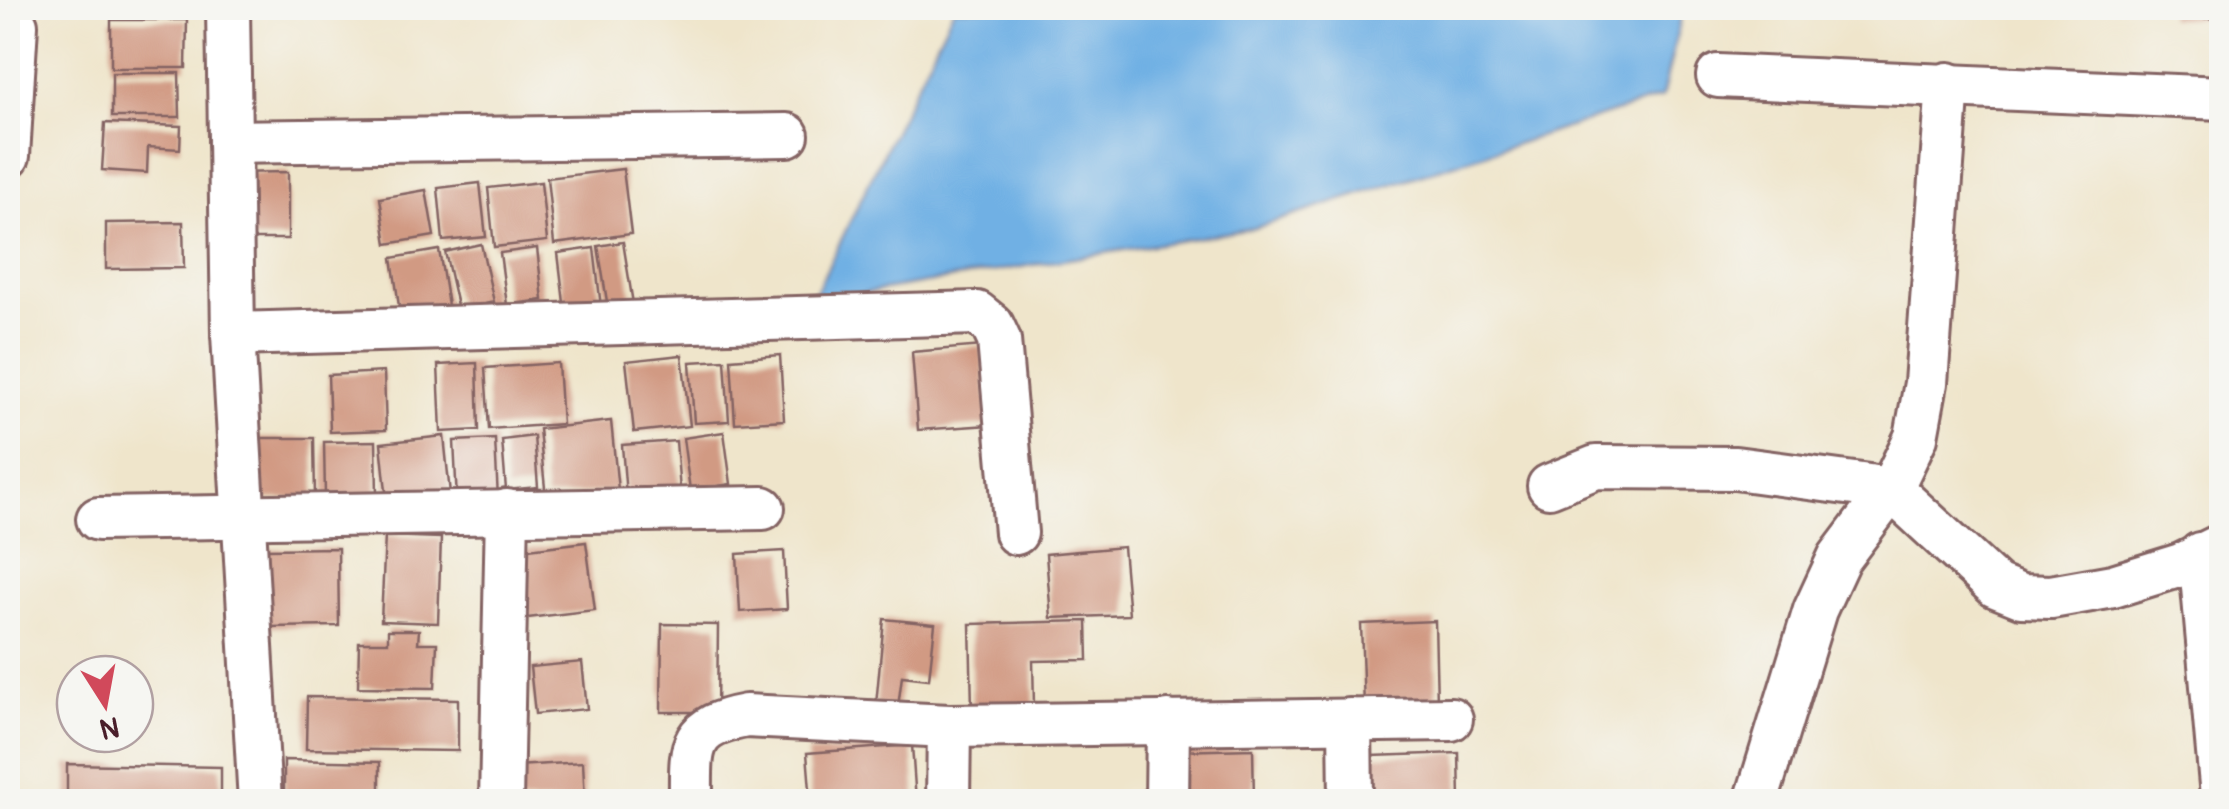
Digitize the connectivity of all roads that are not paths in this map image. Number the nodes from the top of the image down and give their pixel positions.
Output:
1 (228, 8) edge
2 (8, 14) edge
3 (1718, 76) dead end
4 (1948, 84) junction
5 (2222, 98) edge
6 (786, 135) dead end
7 (230, 142) junction
8 (8, 156) edge
9 (233, 334) junction
10 (1549, 486) dead end
11 (1891, 489) junction
12 (763, 508) dead end
13 (507, 512) junction
14 (244, 514) junction
15 (98, 518) dead end
16 (1016, 532) dead end
17 (2211, 550) edge
18 (1350, 720) junction
19 (1452, 720) dead end
20 (1168, 722) junction
21 (949, 726) junction
22 (2222, 796) edge
23 (260, 802) edge
24 (501, 802) edge
25 (692, 802) edge
26 (948, 802) edge
27 (1167, 802) edge
28 (1351, 802) edge
29 (1756, 802) edge

1 - 7 street
2 - 8 street
3 - 4 street
4 - 5 street
4 - 11 street
6 - 7 street
7 - 9 street
9 - 14 street
9 - 16 street
10 - 11 street
11 - 17 street
11 - 29 street
12 - 13 street
13 - 14 street
13 - 24 street
14 - 15 street
14 - 23 street
17 - 22 street
18 - 19 street
18 - 20 street
18 - 28 street
20 - 21 street
20 - 27 street
21 - 25 street
21 - 26 street

